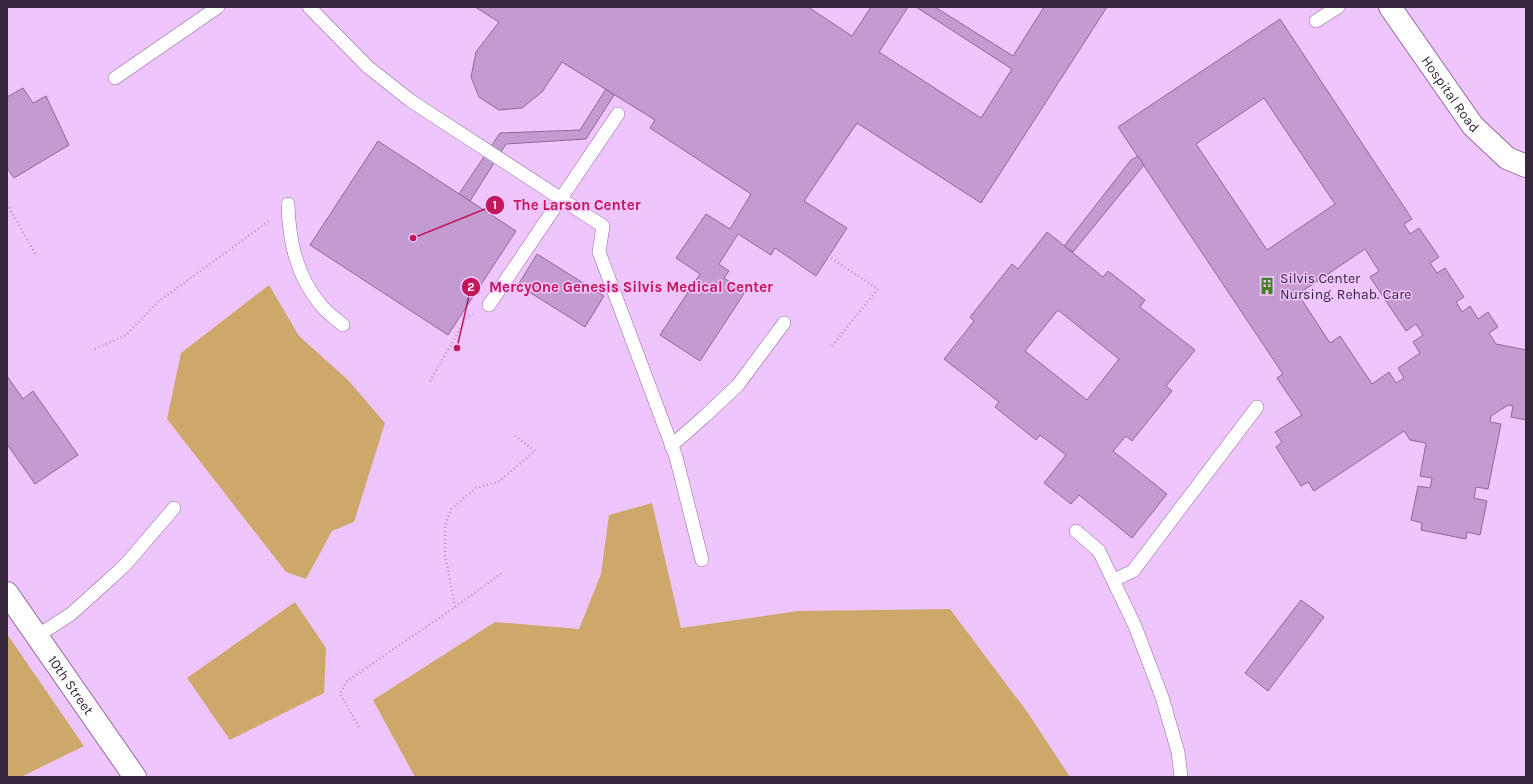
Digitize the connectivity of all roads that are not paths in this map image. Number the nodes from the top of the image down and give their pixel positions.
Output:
1 (218, 7) edge
2 (309, 7) edge
3 (1338, 7) edge
4 (1390, 7) edge
5 (1316, 21) dead end
6 (115, 78) dead end
7 (618, 114) dead end
8 (1526, 166) edge
9 (560, 198) junction
10 (288, 210) road end
11 (489, 305) dead end
12 (784, 323) dead end
13 (342, 325) dead end
14 (1257, 407) dead end
15 (671, 446) junction
16 (174, 508) dead end
17 (1076, 530) dead end
18 (702, 560) dead end
19 (1114, 580) junction
20 (7, 593) edge
21 (37, 636) junction
22 (135, 777) edge
23 (1181, 777) edge

1 - 6 lane
2 - 9 lane
3 - 5 lane
4 - 8 street, Hospital Road
7 - 9 lane
9 - 11 lane
9 - 15 lane
10 - 13 lane
12 - 15 lane
14 - 19 lane
15 - 18 lane
16 - 21 lane
17 - 19 lane
19 - 23 lane
20 - 21 street, 10th Street
21 - 22 street, 10th Street

